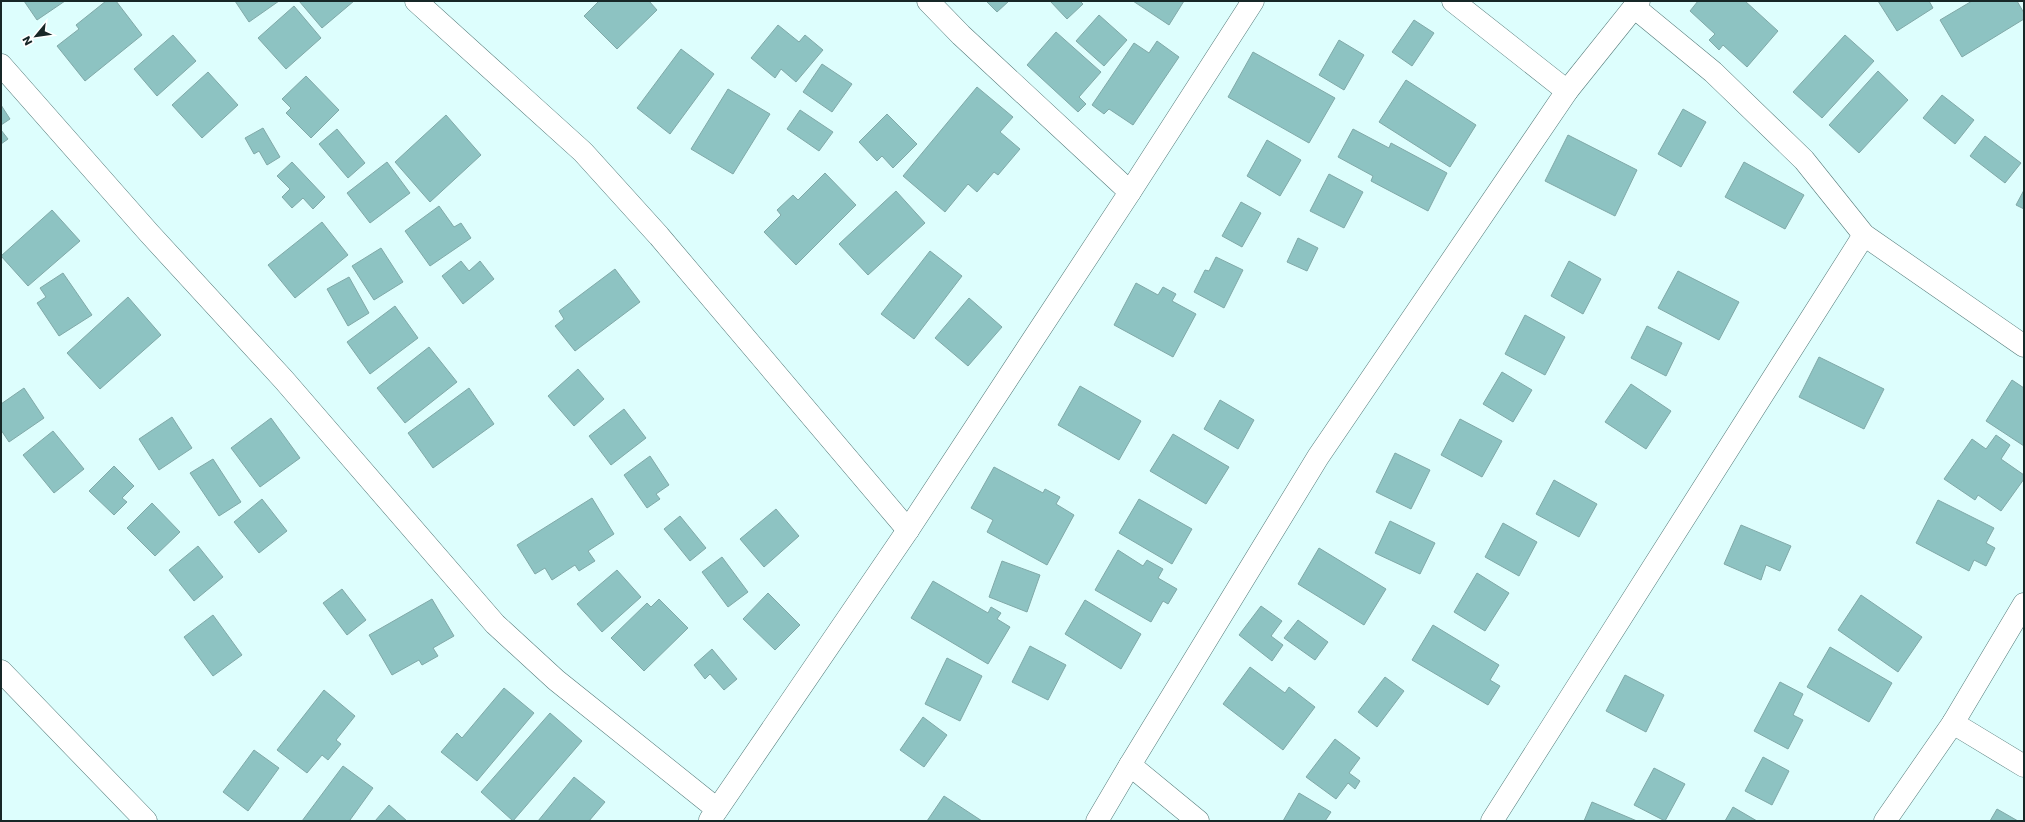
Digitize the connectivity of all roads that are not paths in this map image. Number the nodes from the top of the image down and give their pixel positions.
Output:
1 (416, 1) edge
2 (928, 1) edge
3 (1253, 1) edge
4 (1453, 1) edge
5 (1637, 4) edge
6 (1, 65) edge
7 (1567, 91) junction
8 (1130, 192) junction
9 (1864, 235) junction
10 (2024, 346) edge
11 (908, 530) junction
12 (2024, 604) edge
13 (1, 671) edge
14 (1953, 722) junction
15 (1130, 765) junction
16 (2024, 766) edge
17 (713, 815) edge
18 (146, 821) edge
19 (1097, 821) edge
20 (1198, 821) edge
21 (1492, 821) edge
22 (1884, 821) edge

1 - 11 street
2 - 8 street
3 - 8 street
4 - 7 street
5 - 7 street
5 - 9 street
6 - 17 street
7 - 15 street
8 - 11 street
9 - 10 street
9 - 21 street
11 - 17 street
12 - 14 street
13 - 18 street
14 - 16 street
14 - 22 street
15 - 19 street
15 - 20 street

